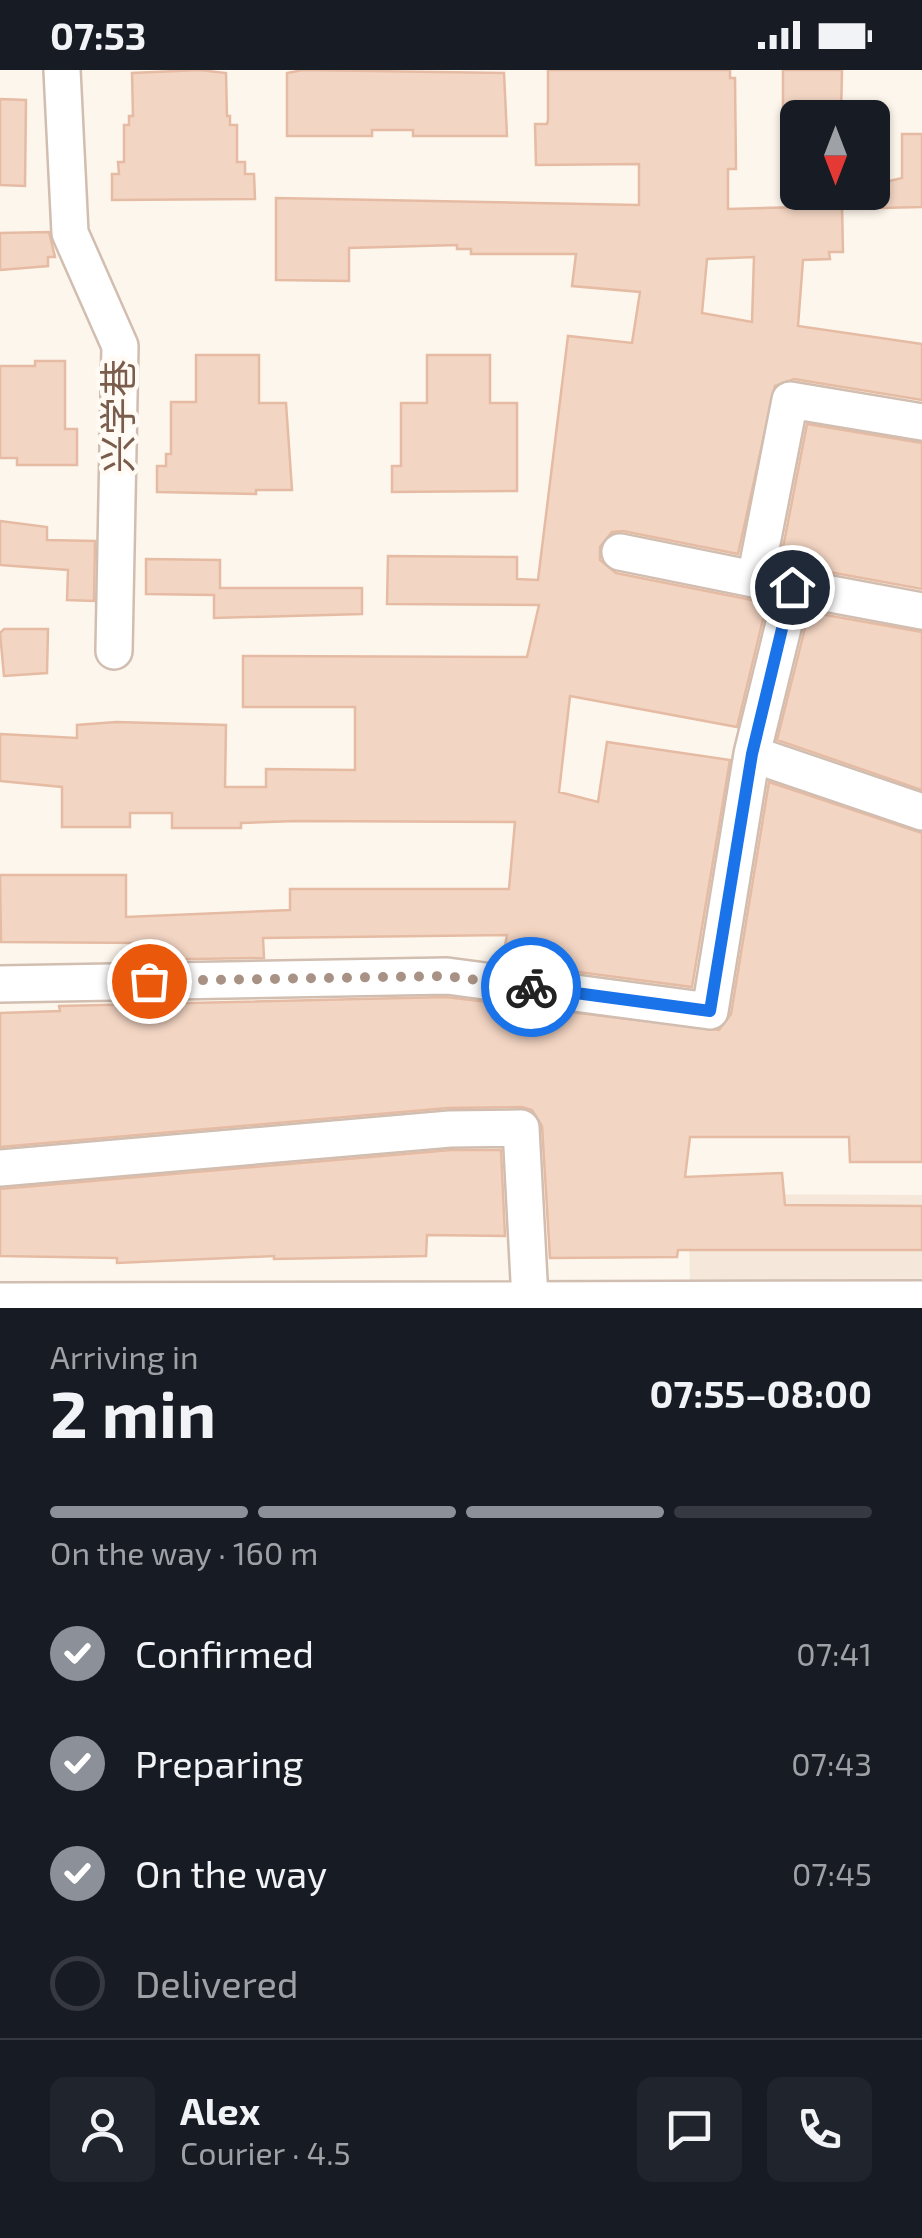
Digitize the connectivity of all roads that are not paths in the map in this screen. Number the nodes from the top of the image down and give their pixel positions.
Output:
1 (62, 70) edge
2 (922, 422) edge
3 (620, 552) dead end
4 (755, 579) junction
5 (792, 587) junction
6 (922, 611) edge
7 (114, 652) dead end
8 (752, 754) junction
9 (922, 812) edge
10 (0, 984) edge
11 (0, 1168) edge
12 (922, 1299) edge
13 (530, 1300) junction
14 (0, 1301) edge

1 - 7 street, 兴学巷
2 - 4 street
3 - 4 street
4 - 5 street
5 - 6 street
5 - 8 street
8 - 9 street
8 - 10 street
11 - 13 street
12 - 13 street
13 - 14 street

